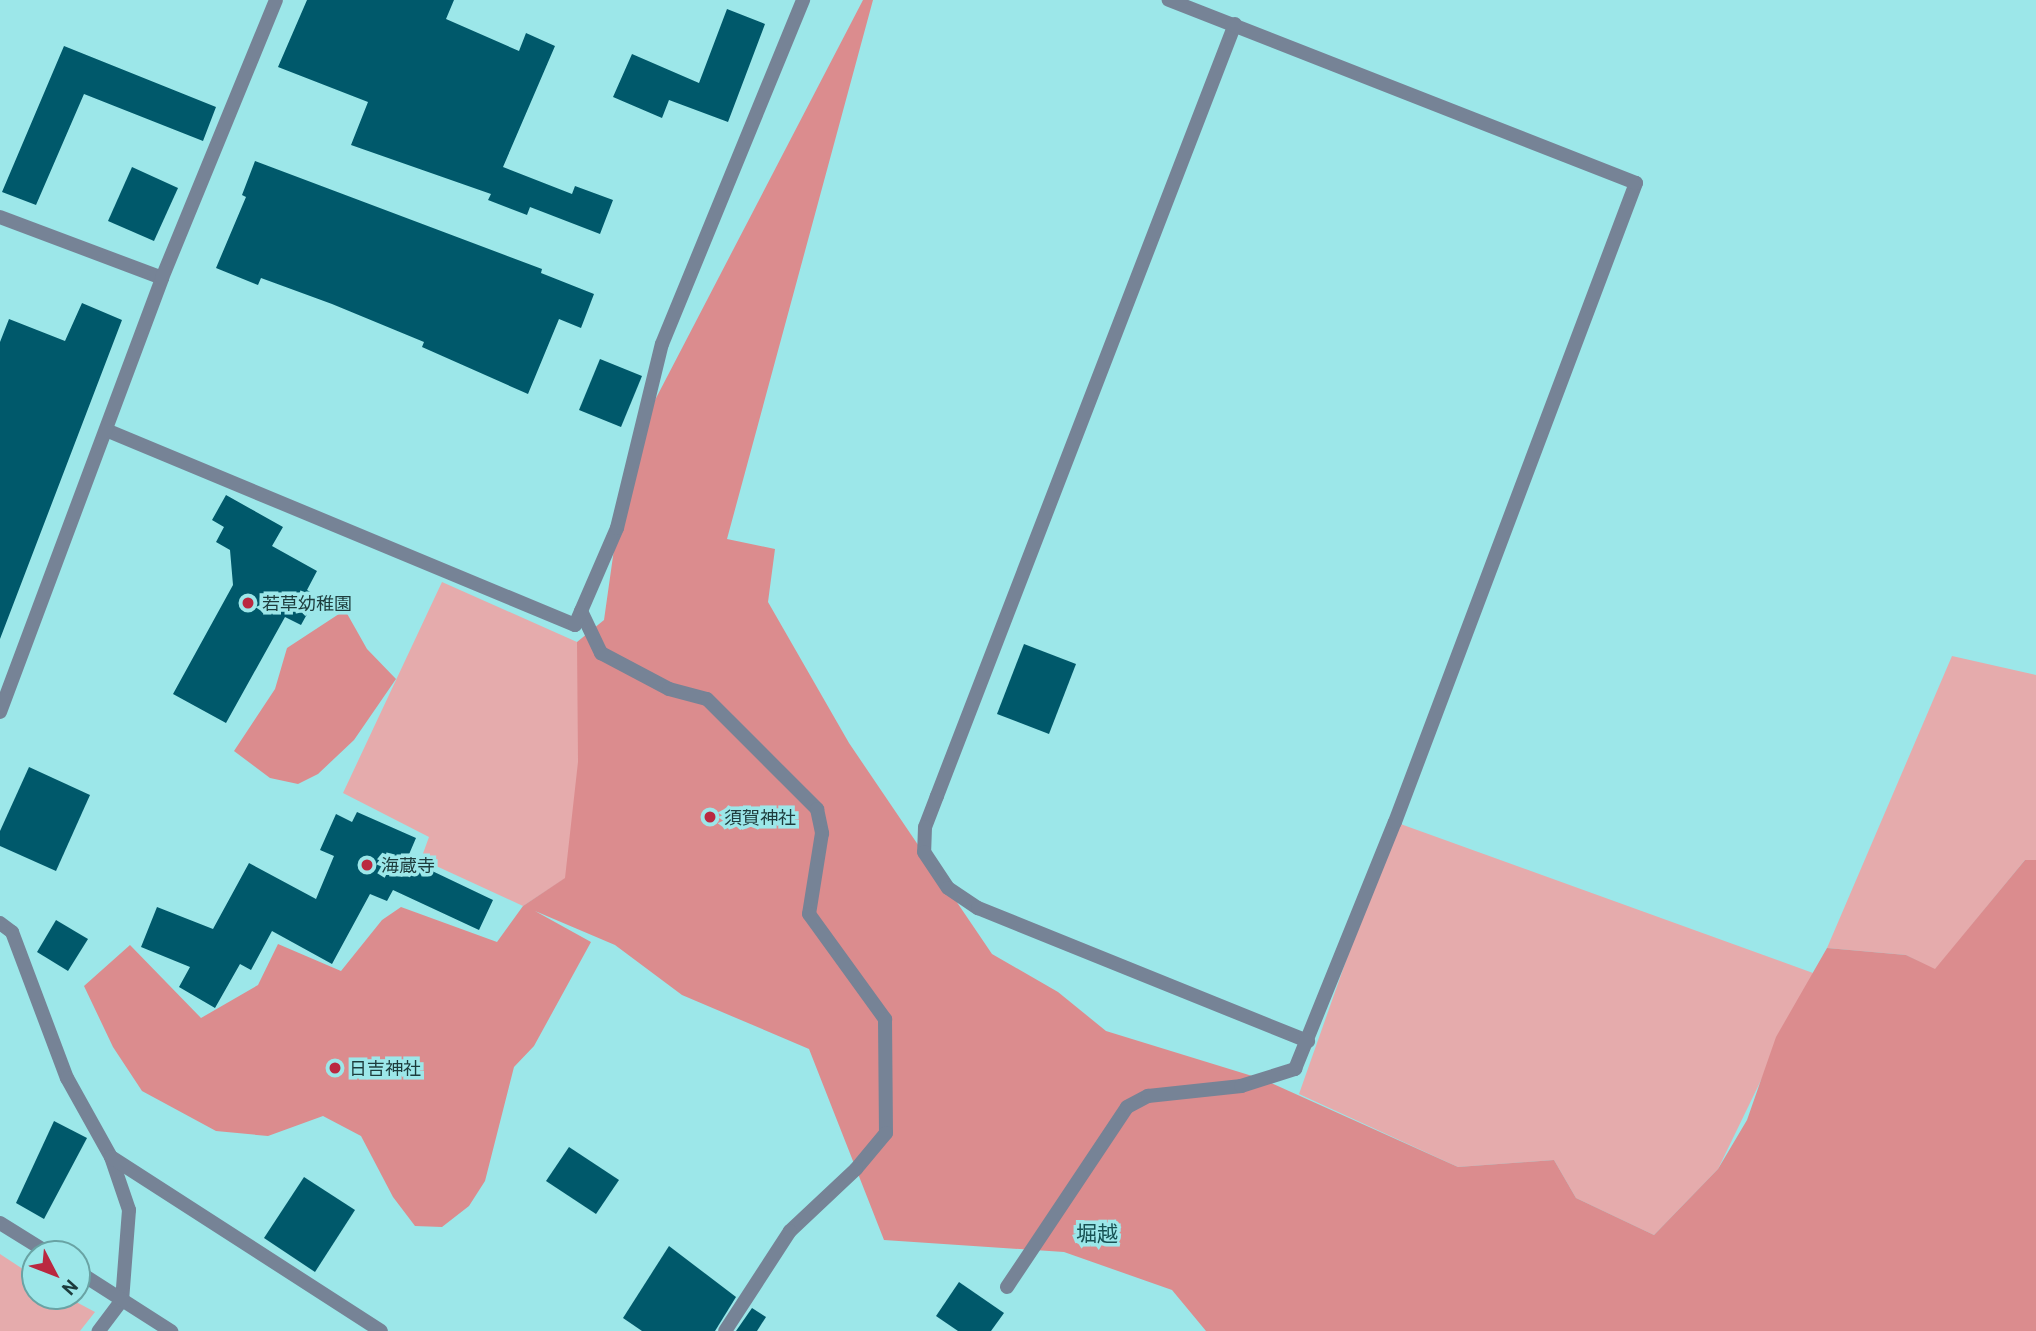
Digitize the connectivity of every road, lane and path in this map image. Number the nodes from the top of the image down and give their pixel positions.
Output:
1 (276, 0) edge
2 (803, 0) edge
3 (1169, 0) edge
4 (1235, 24) junction
5 (0, 217) edge
6 (162, 278) junction
7 (106, 430) junction
8 (582, 611) junction
9 (0, 712) edge
10 (0, 923) edge
11 (1308, 1041) junction
12 (111, 1157) junction
13 (0, 1223) edge
14 (27, 1240) edge
15 (91, 1280) edge
16 (1007, 1287) dead end
17 (122, 1300) junction
18 (99, 1331) edge
19 (171, 1331) edge
20 (381, 1331) edge
21 (725, 1331) edge

1 - 6 street
2 - 8 street
3 - 4 street
4 - 11 street
4 - 11 street
5 - 6 street
6 - 7 street
7 - 8 street
7 - 9 street
8 - 21 street
10 - 12 street
11 - 16 street
12 - 17 street
12 - 20 street
13 - 14 street
15 - 17 street
17 - 18 street
17 - 19 street

